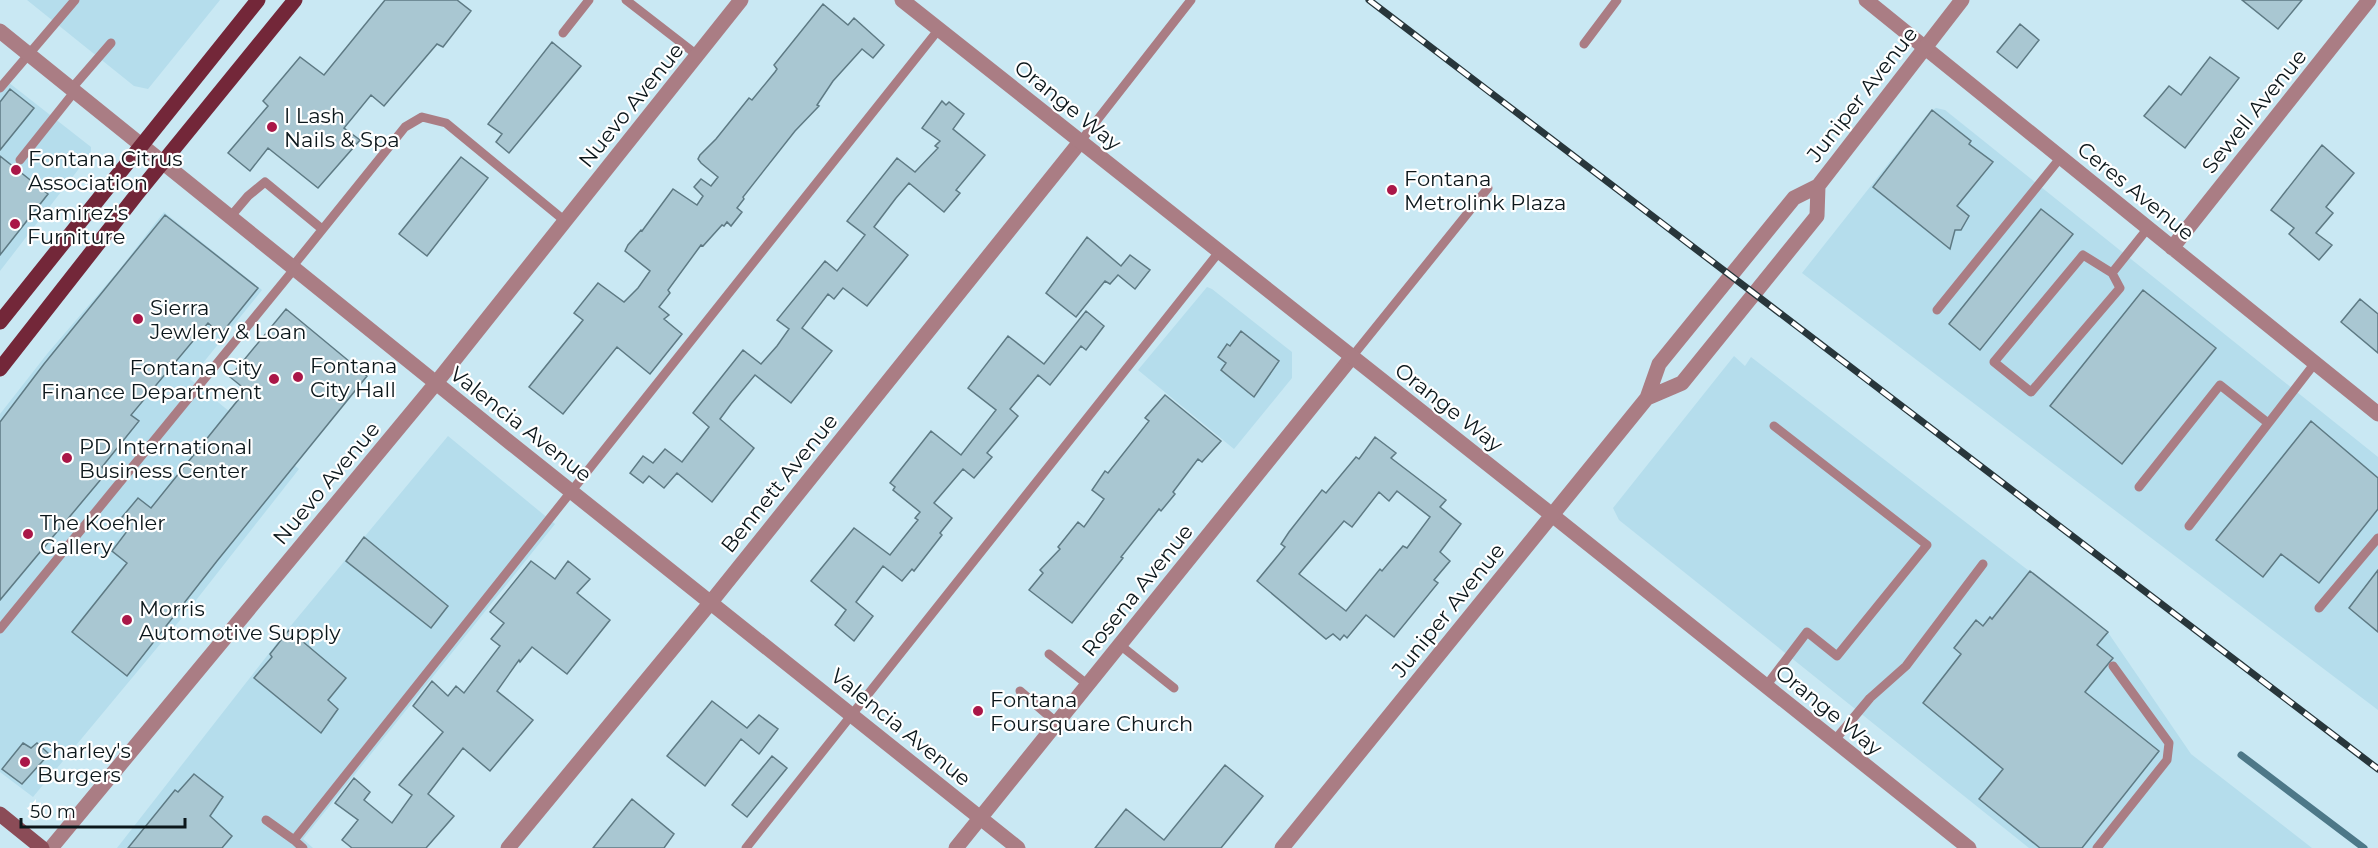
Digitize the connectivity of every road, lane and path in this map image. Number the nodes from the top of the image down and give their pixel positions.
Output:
1 (75, 0) edge
2 (258, 0) edge
3 (295, 0) edge
4 (589, 0) edge
5 (626, 0) edge
6 (741, 0) edge
7 (902, 0) edge
8 (1191, 0) edge
9 (1617, 0) edge
10 (1866, 0) edge
11 (1962, 0) edge
12 (2369, 0) edge
13 (939, 29) junction
14 (0, 31) edge
15 (563, 33) dead end
16 (111, 43) dead end
17 (1584, 44) dead end
18 (1925, 47) junction
19 (28, 53) junction
20 (697, 55) junction
21 (0, 88) edge
22 (74, 89) junction
23 (1080, 142) junction
24 (142, 145) junction
25 (2061, 157) junction
26 (20, 160) dead end
27 (164, 162) junction
28 (1818, 186) junction
29 (1488, 188) dead end
30 (231, 216) junction
31 (565, 221) junction
32 (2148, 228) junction
33 (322, 229) junction
34 (2172, 248) junction
35 (1219, 252) junction
36 (294, 267) junction
37 (2112, 273) junction
38 (1937, 310) dead end
39 (0, 322) edge
40 (1351, 358) junction
41 (2315, 363) junction
42 (0, 369) edge
43 (436, 383) junction
44 (1647, 398) junction
45 (2378, 414) edge
46 (2268, 423) junction
47 (1774, 426) dead end
48 (2139, 487) dead end
49 (571, 490) junction
50 (1552, 515) junction
51 (2189, 526) dead end
52 (2378, 538) edge
53 (1983, 564) dead end
54 (711, 602) junction
55 (2319, 608) dead end
56 (0, 629) edge
57 (1120, 645) junction
58 (1049, 654) dead end
59 (2113, 666) dead end
60 (1088, 685) junction
61 (1766, 686) junction
62 (1174, 688) dead end
63 (1020, 691) dead end
64 (851, 713) junction
65 (1057, 723) junction
66 (1834, 741) junction
67 (0, 814) edge
68 (980, 817) junction
69 (266, 820) dead end
70 (294, 840) junction
71 (42, 848) edge
72 (51, 848) edge
73 (303, 848) edge
74 (508, 848) edge
75 (746, 848) edge
76 (956, 848) edge
77 (1018, 848) edge
78 (1282, 848) edge
79 (1969, 848) edge
80 (2097, 848) edge

1 - 19 lane
2 - 24 main road
3 - 27 main road
4 - 15 lane
5 - 20 lane
6 - 20 street, Nuevo Avenue
7 - 13 street, Orange Way
8 - 23 lane
9 - 17 lane
10 - 18 street, Ceres Avenue
11 - 18 street, Juniper Avenue
12 - 34 street, Sewell Avenue
13 - 23 street, Orange Way
13 - 49 lane
14 - 19 street, Valencia Avenue
16 - 22 lane
18 - 25 street, Ceres Avenue
18 - 28 street, Juniper Avenue
19 - 21 lane
19 - 22 street, Valencia Avenue
20 - 31 street, Nuevo Avenue
22 - 24 street, Valencia Avenue
22 - 26 lane
23 - 35 street, Orange Way
23 - 54 street, Bennett Avenue
24 - 27 street, Valencia Avenue
24 - 39 main road
25 - 32 street, Ceres Avenue
25 - 38 lane
27 - 30 street, Valencia Avenue
27 - 42 main road
28 - 44 street, Juniper Avenue
28 - 44 street, Juniper Avenue
29 - 40 lane
30 - 33 lane
30 - 36 street, Valencia Avenue
31 - 33 lane
31 - 43 street, Nuevo Avenue
32 - 34 street, Ceres Avenue
32 - 37 lane
33 - 36 lane
34 - 41 street, Ceres Avenue
35 - 40 street, Orange Way
35 - 64 lane
36 - 43 street, Valencia Avenue
36 - 56 lane
37 - 37 lane
40 - 50 street, Orange Way
40 - 57 street, Rosena Avenue
41 - 45 street, Ceres Avenue
41 - 46 lane
43 - 49 street, Valencia Avenue
43 - 72 street, Nuevo Avenue
44 - 50 street, Juniper Avenue
46 - 48 lane
46 - 51 lane
47 - 61 lane
49 - 54 street, Valencia Avenue
49 - 70 lane
50 - 61 street, Orange Way
50 - 78 street, Juniper Avenue
52 - 55 lane
53 - 66 lane
54 - 64 street, Valencia Avenue
54 - 74 street, Bennett Avenue
57 - 60 street, Rosena Avenue
57 - 62 lane
58 - 60 lane
59 - 80 lane
60 - 65 street, Rosena Avenue
61 - 66 street, Orange Way
63 - 65 lane
64 - 68 street, Valencia Avenue
64 - 75 lane
65 - 68 street, Rosena Avenue
66 - 79 street, Orange Way
67 - 71 main road
68 - 76 street, Rosena Avenue
68 - 77 street, Valencia Avenue
69 - 70 lane
70 - 73 lane

